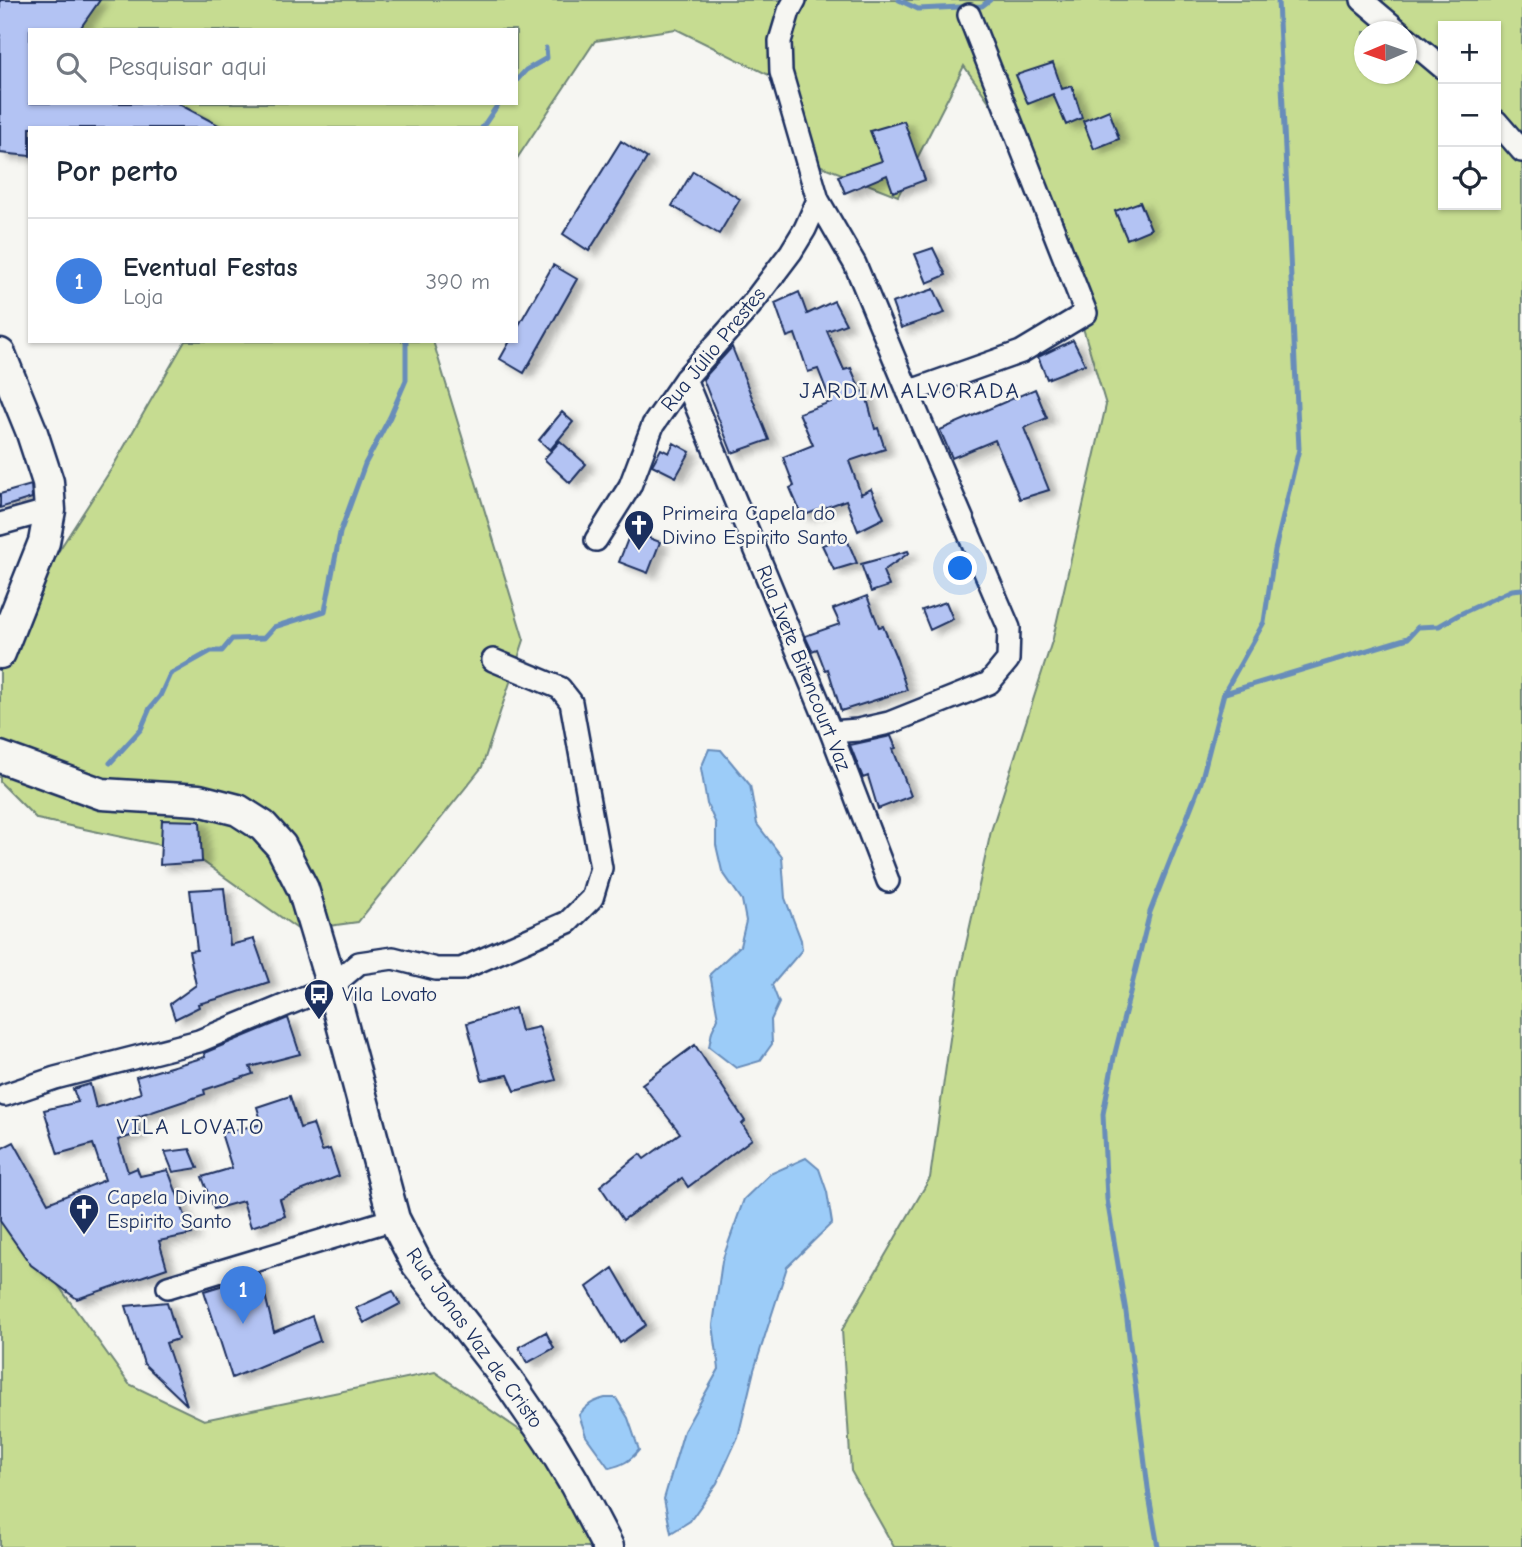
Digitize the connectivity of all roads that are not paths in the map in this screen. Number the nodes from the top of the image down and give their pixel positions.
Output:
1 (795, 0) edge
2 (1362, 0) edge
3 (969, 15) dead end
4 (1387, 21) edge
5 (1417, 46) edge
6 (1438, 64) edge
7 (1501, 127) edge
8 (1522, 151) edge
9 (818, 200) junction
10 (0, 354) edge
11 (685, 379) junction
12 (908, 392) junction
13 (50, 510) junction
14 (0, 524) edge
15 (596, 540) dead end
16 (0, 653) edge
17 (493, 660) dead end
18 (831, 732) junction
19 (0, 757) edge
20 (888, 881) dead end
21 (332, 986) junction
22 (5, 1095) dead end
23 (394, 1219) junction
24 (168, 1287) dead end
25 (608, 1547) edge

1 - 9 street
2 - 4 street
3 - 12 street
5 - 6 street
7 - 8 street
9 - 11 street, Rua Júlio Prestes
9 - 12 street
10 - 13 street
11 - 15 street, Rua Júlio Prestes
11 - 18 street, Rua Ivete Bitencourt Vaz
12 - 18 street
13 - 14 street
13 - 16 street
17 - 21 street
18 - 20 street, Rua Ivete Bitencourt Vaz
19 - 21 street, Rua Jonas Vaz de Cristo
21 - 22 street
21 - 23 street, Rua Jonas Vaz de Cristo
23 - 24 street
23 - 25 street, Rua Jonas Vaz de Cristo

